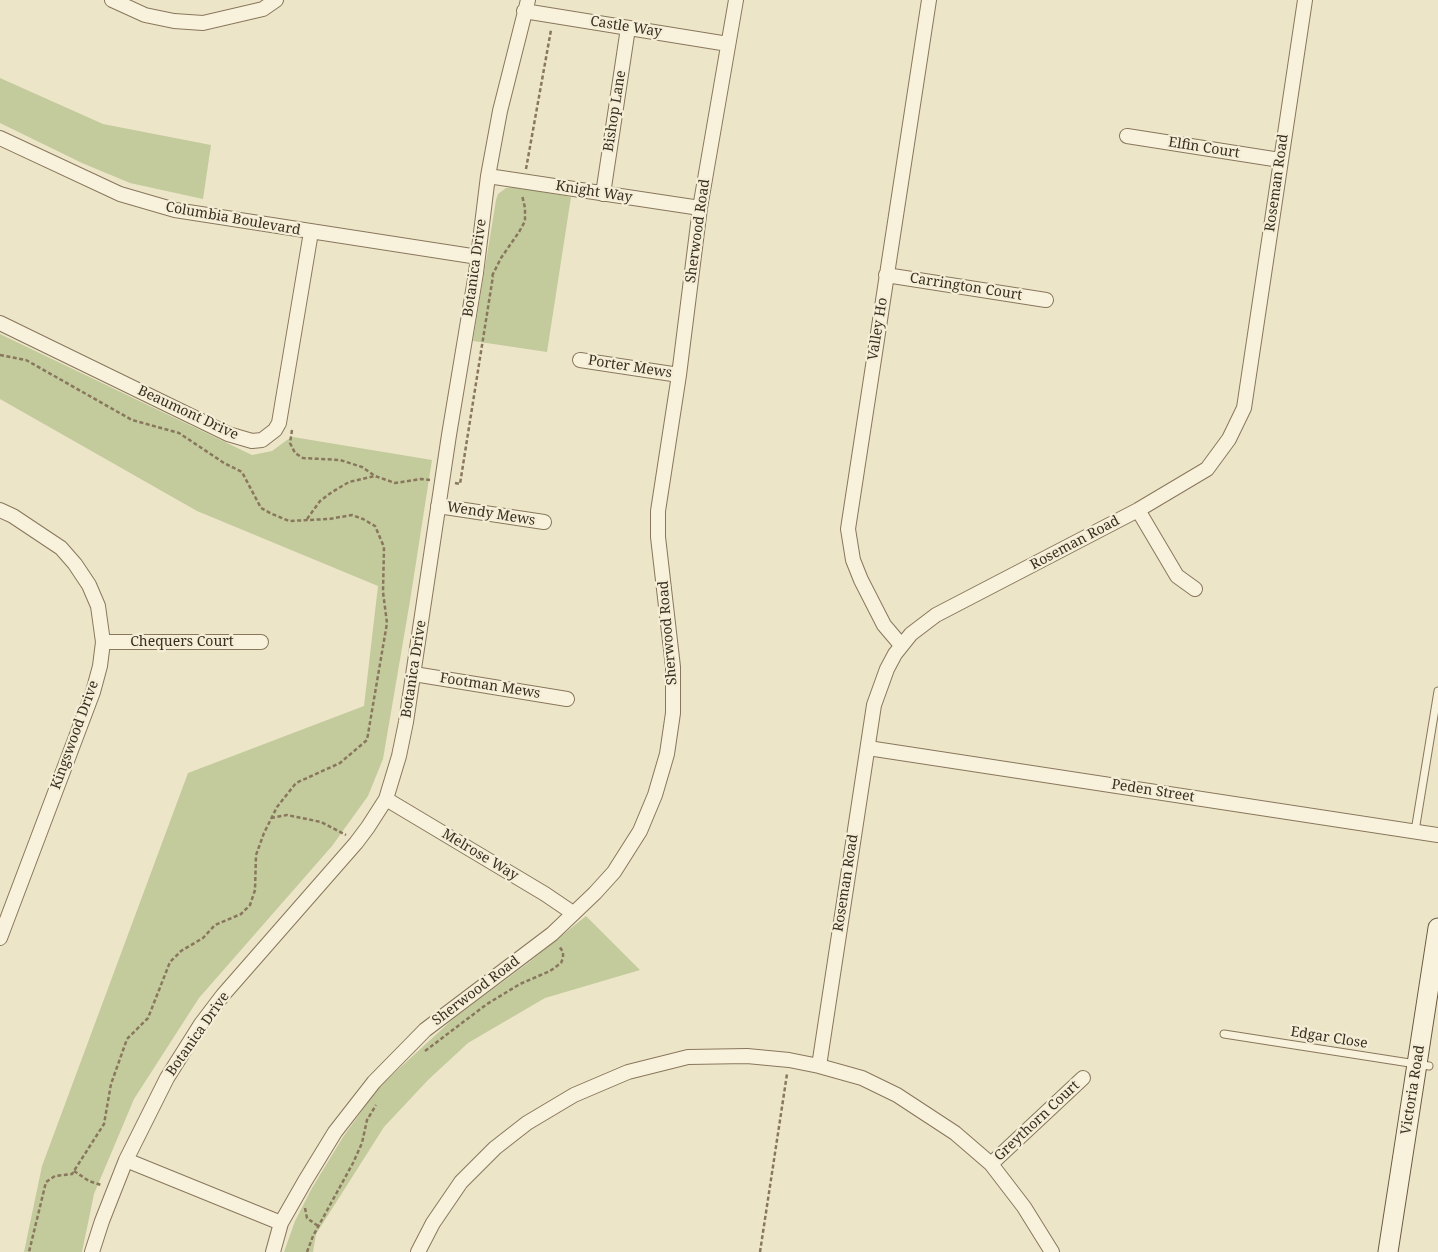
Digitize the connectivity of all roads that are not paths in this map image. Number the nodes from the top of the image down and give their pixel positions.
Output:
1 (112, 0) edge
2 (276, 0) edge
3 (736, 0) edge
4 (929, 0) edge
5 (1305, 0) edge
6 (526, 5) edge
7 (628, 28) junction
8 (728, 44) junction
9 (1127, 136) dead end
10 (0, 138) edge
11 (1280, 160) junction
12 (488, 176) junction
13 (603, 194) junction
14 (700, 208) junction
15 (311, 232) junction
16 (478, 257) junction
17 (886, 275) junction
18 (1046, 300) dead end
19 (0, 324) edge
20 (580, 360) dead end
21 (679, 375) junction
22 (438, 506) junction
23 (0, 510) edge
24 (1138, 510) junction
25 (544, 522) dead end
26 (1195, 589) dead end
27 (103, 642) junction
28 (261, 642) dead end
29 (900, 645) junction
30 (414, 674) junction
31 (1438, 691) edge
32 (567, 699) dead end
33 (868, 748) junction
34 (386, 799) junction
35 (1415, 831) junction
36 (1438, 835) edge
37 (573, 913) junction
38 (1438, 928) edge
39 (0, 938) edge
40 (1434, 1017) edge
41 (1224, 1034) dead end
42 (1423, 1065) junction
43 (819, 1066) junction
44 (1083, 1078) dead end
45 (126, 1160) junction
46 (992, 1164) junction
47 (282, 1224) junction
48 (92, 1252) edge
49 (273, 1252) edge
50 (418, 1252) edge
51 (1052, 1252) edge
52 (1388, 1252) edge
53 (1401, 1252) edge

1 - 2 street
3 - 8 street, Sherwood Road
4 - 17 street, Valley Ho
5 - 11 street, Roseman Road
6 - 7 street, Castle Way
6 - 12 street, Botanica Drive
7 - 8 street, Castle Way
7 - 13 street, Bishop Lane
8 - 14 street, Sherwood Road
9 - 11 street, Elfin Court
10 - 15 street, Columbia Boulevard
11 - 24 street, Roseman Road
12 - 13 street, Knight Way
12 - 16 street, Botanica Drive
13 - 14 street, Knight Way
14 - 21 street, Sherwood Road
15 - 16 street, Columbia Boulevard
15 - 19 street, Beaumont Drive
16 - 22 street, Botanica Drive
17 - 18 street, Carrington Court
17 - 29 street, Valley Ho
20 - 21 street, Porter Mews
21 - 37 street, Sherwood Road
22 - 25 street, Wendy Mews
22 - 30 street, Botanica Drive
23 - 27 street, Kingswood Drive
24 - 26 street
24 - 29 street, Roseman Road
27 - 28 street, Chequers Court
27 - 39 street, Kingswood Drive
29 - 33 street, Roseman Road
30 - 32 street, Footman Mews
30 - 34 street, Botanica Drive
31 - 35 lane
33 - 35 street, Peden Street
33 - 43 street, Roseman Road
34 - 37 street, Melrose Way
34 - 45 street, Botanica Drive
35 - 36 street, Peden Street
37 - 47 street, Sherwood Road
38 - 40 main road, Victoria Road
40 - 42 main road, Victoria Road
41 - 42 lane, Edgar Close
42 - 52 main road, Victoria Road
42 - 53 main road, Victoria Road
43 - 46 street
43 - 50 street
44 - 46 street, Greythorn Court
45 - 47 street
45 - 48 street, Botanica Drive
46 - 51 street
47 - 49 street, Sherwood Road

